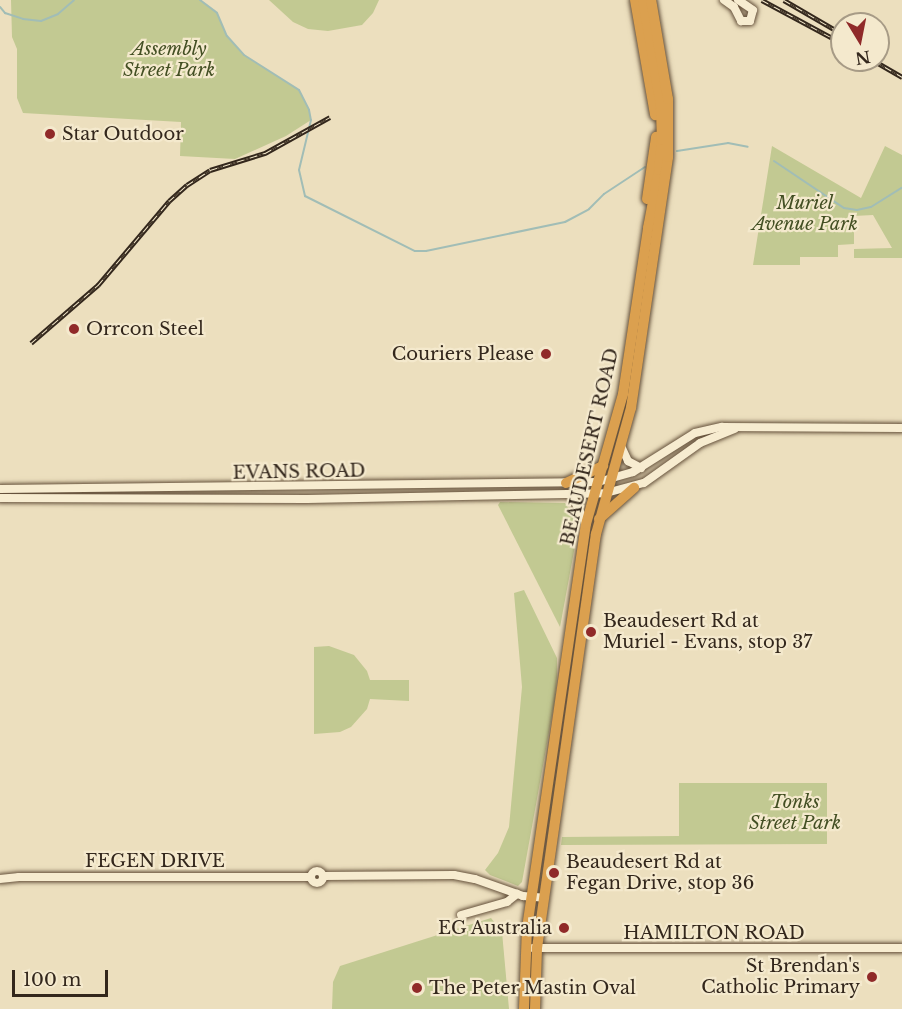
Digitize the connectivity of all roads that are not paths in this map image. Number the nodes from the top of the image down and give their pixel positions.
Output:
1 (637, 0) edge
2 (643, 0) edge
3 (651, 0) edge
4 (724, 0) edge
5 (741, 3) edge
6 (737, 13) junction
7 (663, 168) junction
8 (648, 228) junction
9 (736, 428) junction
10 (902, 428) edge
11 (621, 445) junction
12 (603, 466) junction
13 (641, 468) junction
14 (610, 480) junction
15 (598, 482) junction
16 (566, 483) junction
17 (479, 485) junction
18 (634, 488) junction
19 (0, 489) edge
20 (571, 494) junction
21 (594, 494) junction
22 (606, 494) junction
23 (479, 495) junction
24 (0, 498) edge
25 (599, 519) junction
26 (586, 524) junction
27 (0, 879) edge
28 (517, 894) junction
29 (532, 897) junction
30 (544, 898) junction
31 (460, 915) dead end
32 (531, 948) junction
33 (902, 948) edge
34 (524, 1009) edge
35 (535, 1009) edge

1 - 8 highway
2 - 7 highway, BEAUDESERT ROAD
3 - 7 highway, BEAUDESERT ROAD
4 - 6 main road
5 - 6 main road
5 - 6 main road
7 - 8 highway, BEAUDESERT ROAD
7 - 11 highway, BEAUDESERT ROAD
8 - 12 highway, BEAUDESERT ROAD
9 - 10 main road, EVANS ROAD
9 - 13 main road, EVANS ROAD
9 - 18 main road
11 - 13 main road
11 - 14 highway, BEAUDESERT ROAD
12 - 15 highway, BEAUDESERT ROAD
12 - 16 highway
13 - 14 main road, EVANS ROAD
14 - 15 main road, EVANS ROAD
14 - 22 highway, BEAUDESERT ROAD
15 - 16 main road, EVANS ROAD
15 - 21 highway, BEAUDESERT ROAD
16 - 17 main road, EVANS ROAD
17 - 19 main road, EVANS ROAD
17 - 23 main road
18 - 22 main road, EVANS ROAD
18 - 25 highway
20 - 21 main road, EVANS ROAD
20 - 23 main road, EVANS ROAD
20 - 26 main road
21 - 22 main road, EVANS ROAD
21 - 26 highway, BEAUDESERT ROAD
22 - 25 highway, BEAUDESERT ROAD
23 - 24 main road, EVANS ROAD
25 - 30 highway, BEAUDESERT ROAD
26 - 29 highway, BEAUDESERT ROAD
27 - 28 main road, FEGEN DRIVE
28 - 29 main road
28 - 31 main road
29 - 30 main road
29 - 32 highway, BEAUDESERT ROAD
30 - 32 highway, BEAUDESERT ROAD
32 - 33 main road, HAMILTON ROAD
32 - 34 highway, BEAUDESERT ROAD
32 - 35 highway, BEAUDESERT ROAD

